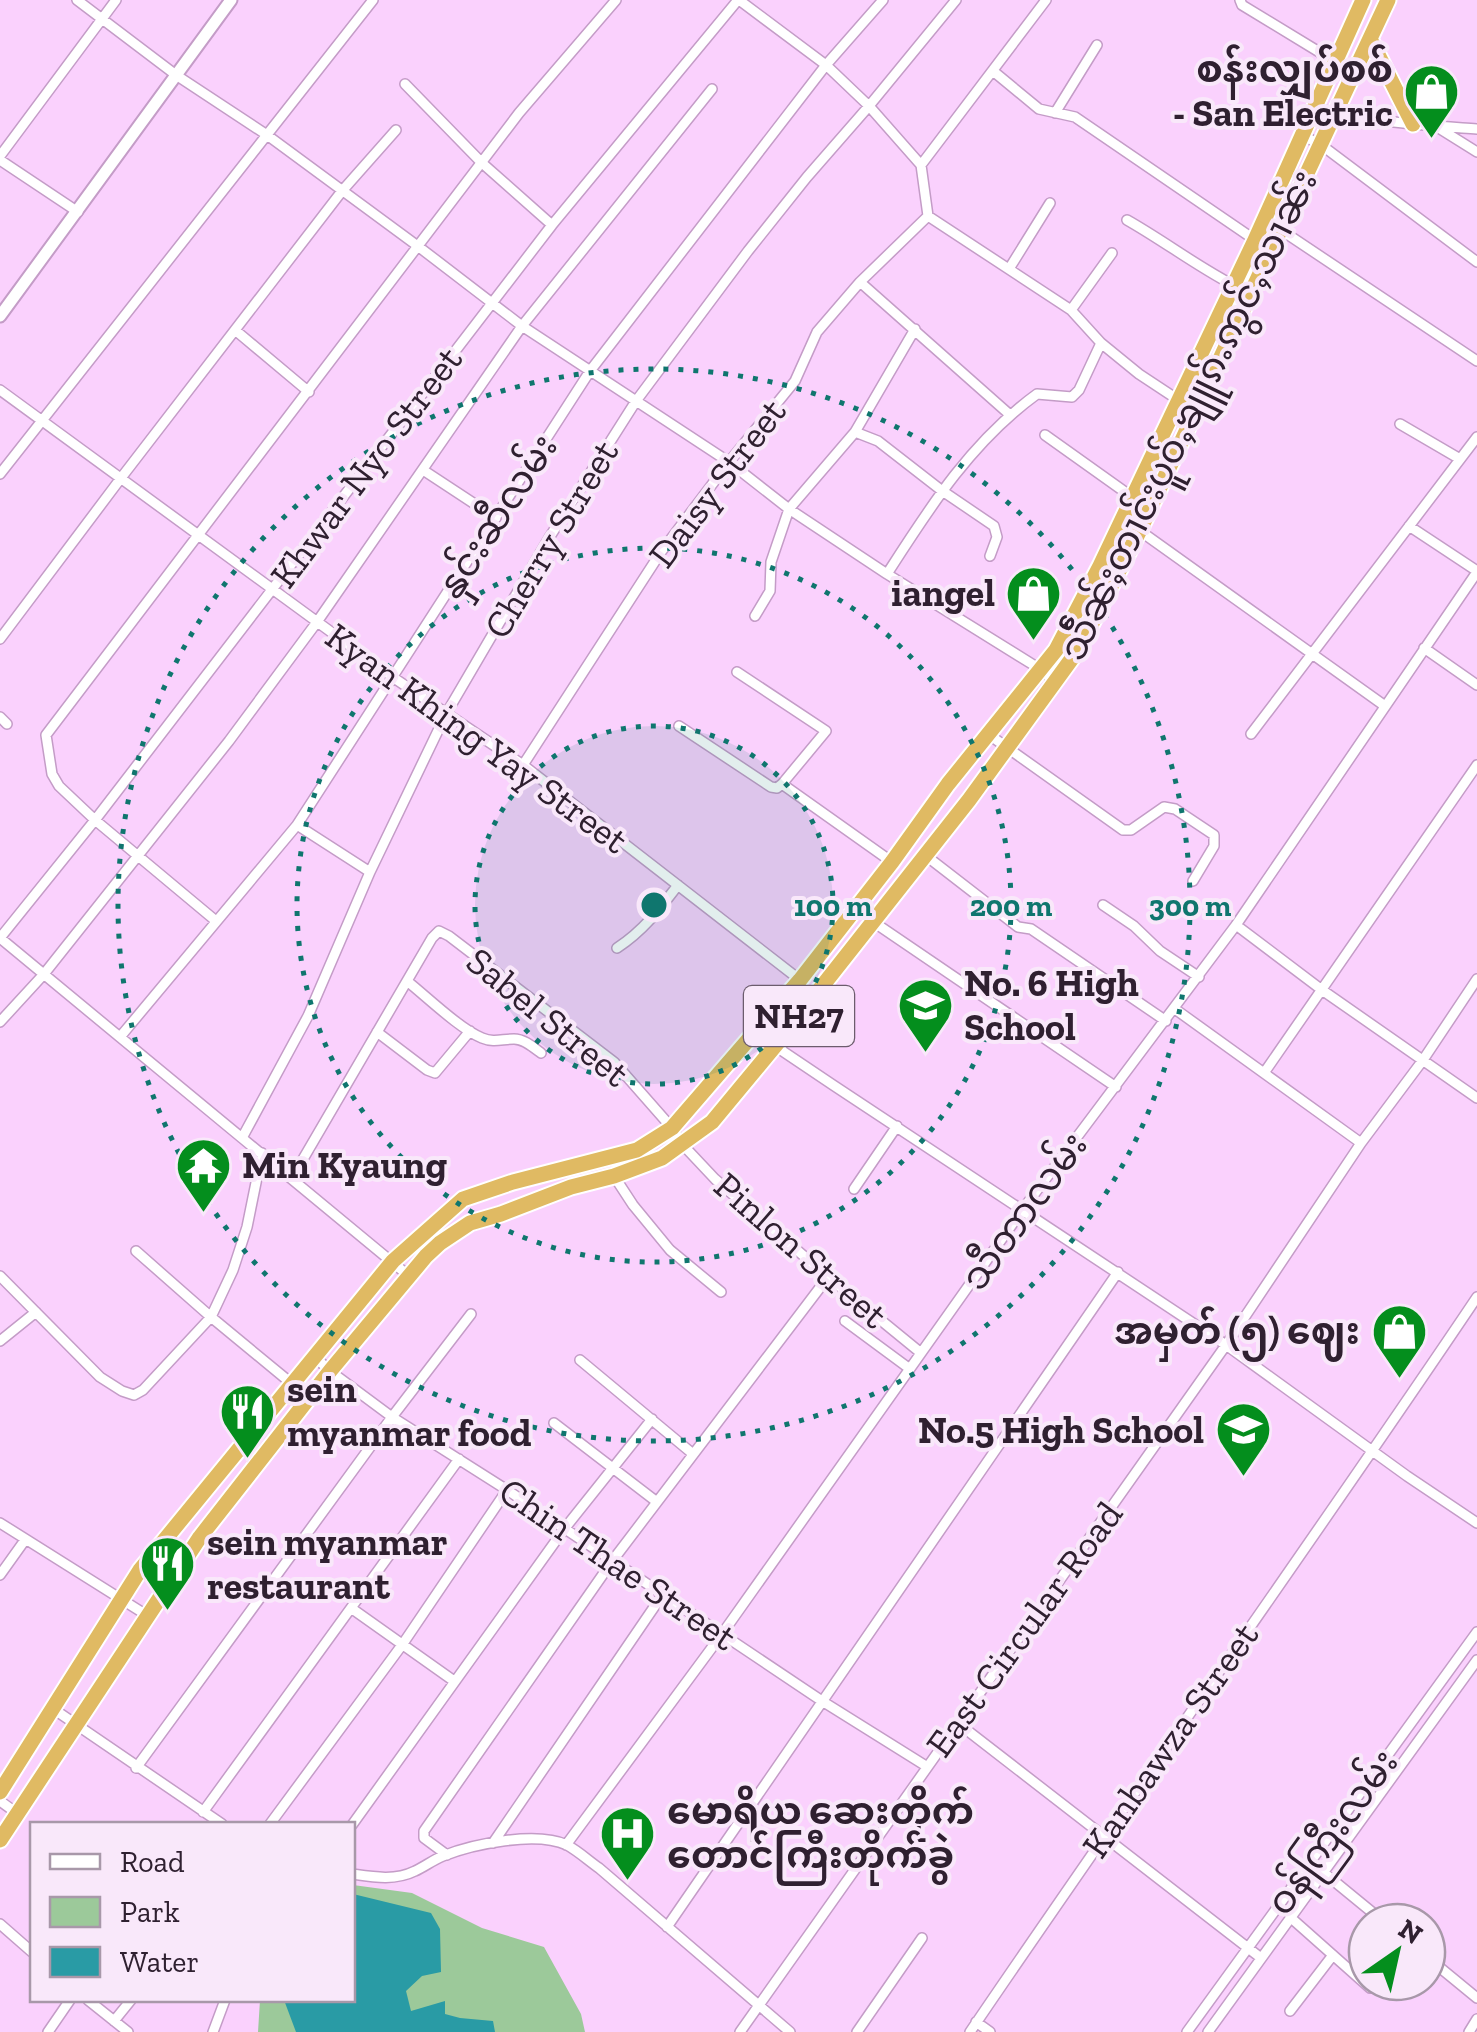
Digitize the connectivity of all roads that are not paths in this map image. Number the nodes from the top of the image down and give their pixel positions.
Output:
1 (77, 0) edge
2 (116, 0) edge
3 (232, 0) edge
4 (373, 0) edge
5 (616, 0) edge
6 (739, 0) edge
7 (882, 0) edge
8 (956, 0) edge
9 (1046, 0) edge
10 (1240, 0) edge
11 (1363, 0) edge
12 (1388, 0) edge
13 (102, 19) junction
14 (1370, 39) junction
15 (1097, 45) dead end
16 (1334, 61) junction
17 (826, 64) junction
18 (993, 71) junction
19 (176, 75) junction
20 (405, 84) dead end
21 (712, 89) dead end
22 (870, 106) junction
23 (1313, 107) junction
24 (1055, 113) junction
25 (1335, 114) junction
26 (1414, 124) junction
27 (1436, 126) junction
28 (1477, 128) edge
29 (396, 130) dead end
30 (267, 135) junction
31 (1301, 135) junction
32 (1320, 144) junction
33 (1477, 152) edge
34 (0, 158) edge
35 (482, 163) junction
36 (920, 165) junction
37 (342, 191) junction
38 (1050, 203) dead end
39 (78, 212) junction
40 (928, 216) junction
41 (1127, 220) dead end
42 (1264, 220) junction
43 (552, 225) junction
44 (1281, 230) junction
45 (1255, 240) junction
46 (420, 247) junction
47 (1112, 253) dead end
48 (1477, 262) edge
49 (1009, 269) junction
50 (860, 282) junction
51 (1233, 285) junction
52 (491, 302) junction
53 (1071, 310) junction
54 (0, 316) edge
55 (522, 326) junction
56 (915, 329) junction
57 (235, 330) junction
58 (1102, 344) junction
59 (1477, 362) edge
60 (590, 371) junction
61 (0, 390) edge
62 (309, 392) junction
63 (1178, 400) junction
64 (636, 402) junction
65 (1195, 412) junction
66 (1010, 414) junction
67 (42, 420) junction
68 (1400, 424) dead end
69 (855, 432) junction
70 (1044, 435) dead end
71 (1477, 437) edge
72 (1460, 460) junction
73 (729, 462) junction
74 (423, 470) junction
75 (0, 474) edge
76 (121, 478) junction
77 (942, 490) junction
78 (1132, 497) junction
79 (789, 509) junction
80 (496, 518) junction
81 (1122, 518) junction
82 (1409, 526) junction
83 (1140, 530) junction
84 (200, 534) junction
85 (990, 556) dead end
86 (1477, 572) edge
87 (887, 574) junction
88 (273, 590) junction
89 (755, 616) dead end
90 (318, 622) junction
91 (0, 639) edge
92 (1424, 648) junction
93 (1312, 654) junction
94 (1040, 670) junction
95 (737, 672) dead end
96 (394, 678) junction
97 (1054, 682) junction
98 (1477, 685) edge
99 (1384, 706) junction
100 (446, 714) junction
101 (679, 726) dead end
102 (988, 734) junction
103 (1252, 734) dead end
104 (1006, 749) junction
105 (523, 764) junction
106 (1477, 765) edge
107 (782, 784) junction
108 (95, 820) junction
109 (297, 825) junction
110 (925, 855) junction
111 (138, 856) junction
112 (892, 862) junction
113 (370, 872) junction
114 (1193, 881) dead end
115 (678, 885) junction
116 (1103, 905) dead end
117 (216, 920) junction
118 (872, 922) junction
119 (1236, 925) junction
120 (0, 938) edge
121 (617, 948) dead end
122 (44, 974) junction
123 (1198, 976) junction
124 (1477, 978) edge
125 (800, 980) junction
126 (407, 981) junction
127 (1322, 990) junction
128 (1174, 1009) junction
129 (1166, 1021) junction
130 (0, 1022) edge
131 (470, 1031) junction
132 (757, 1031) junction
133 (377, 1032) junction
134 (120, 1037) junction
135 (775, 1046) junction
136 (541, 1053) dead end
137 (1423, 1060) junction
138 (1264, 1073) junction
139 (1116, 1087) junction
140 (1477, 1098) edge
141 (896, 1126) junction
142 (672, 1128) junction
143 (242, 1138) junction
144 (1361, 1143) junction
145 (682, 1145) junction
146 (262, 1153) junction
147 (614, 1176) junction
148 (292, 1178) junction
149 (854, 1189) dead end
150 (1024, 1209) junction
151 (136, 1250) dead end
152 (393, 1260) junction
153 (1118, 1272) junction
154 (0, 1276) edge
155 (409, 1276) junction
156 (828, 1276) junction
157 (721, 1292) dead end
158 (1477, 1297) edge
159 (36, 1312) junction
160 (471, 1314) dead end
161 (210, 1317) junction
162 (845, 1320) dead end
163 (0, 1341) edge
164 (1226, 1345) junction
165 (922, 1353) junction
166 (314, 1356) junction
167 (580, 1360) dead end
168 (910, 1369) junction
169 (330, 1371) junction
170 (291, 1383) junction
171 (392, 1417) junction
172 (652, 1419) junction
173 (554, 1423) dead end
174 (1373, 1451) junction
175 (693, 1454) junction
176 (459, 1459) junction
177 (613, 1468) junction
178 (507, 1490) junction
179 (657, 1502) junction
180 (0, 1523) edge
181 (1477, 1523) edge
182 (565, 1528) junction
183 (24, 1540) junction
184 (612, 1560) junction
185 (0, 1575) edge
186 (663, 1594) junction
187 (120, 1598) junction
188 (351, 1608) junction
189 (148, 1616) junction
190 (1477, 1632) edge
191 (722, 1634) junction
192 (402, 1645) junction
193 (1477, 1660) edge
194 (454, 1681) junction
195 (822, 1701) junction
196 (52, 1708) junction
197 (76, 1724) junction
198 (959, 1724) junction
199 (926, 1766) junction
200 (136, 1768) junction
201 (0, 1792) edge
202 (0, 1801) edge
203 (203, 1812) junction
204 (18, 1814) junction
205 (219, 1822) edge
206 (271, 1822) edge
207 (354, 1822) edge
208 (1102, 1837) junction
209 (0, 1840) edge
210 (493, 1843) junction
211 (566, 1845) junction
212 (446, 1854) junction
213 (1323, 1872) junction
214 (355, 1874) edge
215 (1360, 1902) edge
216 (1290, 1917) junction
217 (0, 1924) edge
218 (667, 1927) junction
219 (922, 1938) dead end
220 (1248, 1948) junction
221 (30, 1950) edge
222 (1333, 1955) junction
223 (1261, 1958) junction
224 (1347, 1967) edge
225 (1447, 1973) edge
226 (1477, 1998) edge
227 (69, 2002) edge
228 (90, 2002) edge
229 (129, 2002) edge
230 (224, 2002) edge
231 (758, 2005) junction
232 (1290, 2011) dead end
233 (1477, 2019) edge
234 (114, 2021) junction
235 (976, 2022) junction
236 (48, 2032) edge
237 (128, 2032) edge
238 (213, 2032) edge
239 (740, 2032) edge
240 (790, 2032) edge
241 (857, 2032) edge
242 (970, 2032) edge
243 (990, 2032) edge
244 (1188, 2032) edge
245 (1208, 2032) edge
246 (1469, 2032) edge

1 - 13 street
2 - 13 street
3 - 19 street
4 - 30 street
5 - 35 street
6 - 17 street
6 - 43 street, Khwar Nyo Street
7 - 17 street, နှင်းဆီလမ်း
8 - 22 street, Cherry Street
9 - 18 street
10 - 16 street
11 - 16 highway, သဵႅၼ်ႈတၢင်းပူဝ်ႇၶျူၵ်ႉဢွင်ႇသၢၼ်း / NH27
12 - 14 highway, သဵႅၼ်ႈတၢင်းပူဝ်ႇၶျူၵ်ႉဢွင်ႇသၢၼ်း / NH27
13 - 19 street
13 - 34 street
14 - 25 highway, သဵႅၼ်ႈတၢင်းပူဝ်ႇၶျူၵ်ႉဢွင်ႇသၢၼ်း / NH27
14 - 26 highway
15 - 24 street
16 - 23 highway, သဵႅၼ်ႈတၢင်းပူဝ်ႇၶျူၵ်ႉဢွင်ႇသၢၼ်း / NH27
17 - 22 street
17 - 60 street, နှင်းဆီလမ်း
18 - 24 street
18 - 36 street
19 - 30 street
19 - 39 street
20 - 35 street
21 - 55 street
22 - 36 street
22 - 64 street, Cherry Street
23 - 25 street
23 - 31 highway, သဵႅၼ်ႈတၢင်းပူဝ်ႇၶျူၵ်ႉဢွင်ႇသၢၼ်း / NH27
24 - 45 street
25 - 26 street
25 - 32 highway, သဵႅၼ်ႈတၢင်းပူဝ်ႇၶျူၵ်ႉဢွင်ႇသၢၼ်း / NH27
26 - 27 street
27 - 28 street
27 - 33 street
29 - 37 street
30 - 37 street
30 - 67 street
31 - 32 street
31 - 42 highway, သဵႅၼ်ႈတၢင်းပူဝ်ႇၶျူၵ်ႉဢွင်ႇသၢၼ်း / NH27
32 - 44 highway, သဵႅၼ်ႈတၢင်းပူဝ်ႇၶျူၵ်ႉဢွင်ႇသၢၼ်း / NH27
32 - 48 street
34 - 39 street
35 - 43 street
35 - 46 street
36 - 40 street
37 - 46 street
37 - 57 street
38 - 49 street
39 - 54 street
40 - 49 street
40 - 50 street, Daisy Street
41 - 51 street
42 - 44 street
42 - 45 highway, သဵႅၼ်ႈတၢင်းပူဝ်ႇၶျူၵ်ႉဢွင်ႇသၢၼ်း / NH27
43 - 52 street, Khwar Nyo Street
44 - 59 street
44 - 65 highway, သဵႅၼ်ႈတၢင်းပူဝ်ႇၶျူၵ်ႉဢွင်ႇသၢၼ်း / NH27
45 - 51 highway, သဵႅၼ်ႈတၢင်းပူဝ်ႇၶျူၵ်ႉဢွင်ႇသၢၼ်း / NH27
46 - 52 street
46 - 62 street
47 - 53 street
49 - 53 street
50 - 56 street
50 - 73 street, Daisy Street
51 - 63 highway, သဵႅၼ်ႈတၢင်းပူဝ်ႇၶျူၵ်ႉဢွင်ႇသၢၼ်း / NH27
52 - 55 street
52 - 88 street, Khwar Nyo Street
53 - 58 street
55 - 60 street
55 - 74 street
56 - 66 street
56 - 69 street
57 - 62 street
57 - 76 street
58 - 63 street
58 - 66 street
60 - 64 street
60 - 80 street, နှင်းဆီလမ်း
61 - 67 street, Kyan Khing Yay Street
62 - 84 street
63 - 65 street
63 - 78 highway, သဵႅၼ်ႈတၢင်းပူဝ်ႇၶျူၵ်ႉဢွင်ႇသၢၼ်း / NH27
64 - 73 street
64 - 100 street, Cherry Street
65 - 83 highway, သဵႅၼ်ႈတၢင်းပူဝ်ႇၶျူၵ်ႉဢွင်ႇသၢၼ်း / NH27
66 - 77 street
67 - 75 street
67 - 76 street, Kyan Khing Yay Street
68 - 72 street
69 - 77 street
69 - 79 street
70 - 78 street
71 - 72 street
72 - 82 street
73 - 79 street
73 - 105 street, Daisy Street
74 - 80 street
74 - 90 street
76 - 84 street, Kyan Khing Yay Street
76 - 91 street
77 - 85 street
77 - 87 street
78 - 81 highway, သဵႅၼ်ႈတၢင်းပူဝ်ႇၶျူၵ်ႉဢွင်ႇသၢၼ်း / NH27
79 - 87 street
79 - 89 street
80 - 96 street, နှင်းဆီလမ်း
81 - 83 street
81 - 94 highway, သဵႅၼ်ႈတၢင်းပူဝ်ႇၶျူၵ်ႉဢွင်ႇသၢၼ်း / NH27
82 - 86 street
82 - 93 street
83 - 93 street
83 - 97 highway, သဵႅၼ်ႈတၢင်းပူဝ်ႇၶျူၵ်ႉဢွင်ႇသၢၼ်း / NH27
84 - 88 street, Kyan Khing Yay Street
84 - 108 street
86 - 92 street, သီတာလမ်း
87 - 94 street
88 - 90 street, Kyan Khing Yay Street
88 - 108 street, Khwar Nyo Street
90 - 96 street, Kyan Khing Yay Street
90 - 111 street
92 - 98 street
92 - 99 street, သီတာလမ်း
93 - 99 street
93 - 103 street
94 - 97 street
94 - 102 highway, သဵႅၼ်ႈတၢင်းပူဝ်ႇၶျူၵ်ႉဢွင်ႇသၢၼ်း / NH27
95 - 107 street
96 - 100 street, Kyan Khing Yay Street
96 - 109 street, နှင်းဆီလမ်း
97 - 104 highway, သဵႅၼ်ႈတၢင်းပူဝ်ႇၶျူၵ်ႉဢွင်ႇသၢၼ်း / NH27
99 - 119 street, သီတာလမ်း
100 - 105 street, Kyan Khing Yay Street
100 - 113 street, Cherry Street
101 - 107 street
102 - 104 street
102 - 112 highway, သဵႅၼ်ႈတၢင်းပူဝ်ႇၶျူၵ်ႉဢွင်ႇသၢၼ်း / NH27
104 - 110 highway, သဵႅၼ်ႈတၢင်းပူဝ်ႇၶျူၵ်ႉဢွင်ႇသၢၼ်း / NH27
104 - 114 street
105 - 115 street, Kyan Khing Yay Street
106 - 127 street
107 - 112 street
108 - 111 street
108 - 120 street, Khwar Nyo Street
109 - 113 street
109 - 117 street, နှင်းဆီလမ်း
110 - 118 highway, သဵႅၼ်ႈတၢင်းပူဝ်ႇၶျူၵ်ႉဢွင်ႇသၢၼ်း / NH27
110 - 129 street
111 - 117 street
111 - 122 street
112 - 125 highway, သဵႅၼ်ႈတၢင်းပူဝ်ႇၶျူၵ်ႉဢွင်ႇသၢၼ်း / NH27
113 - 143 street, Cherry Street
115 - 121 street
115 - 125 street, Kyan Khing Yay Street
116 - 123 street
117 - 134 street, နှင်းဆီလမ်း
118 - 135 highway, သဵႅၼ်ႈတၢင်းပူဝ်ႇၶျူၵ်ႉဢွင်ႇသၢၼ်း / NH27
118 - 139 street
119 - 123 street, သီတာလမ်း
119 - 127 street
120 - 122 street
122 - 130 street
122 - 134 street
123 - 128 street, သီတာလမ်း
124 - 137 street, East Circular Road
125 - 132 highway, သဵႅၼ်ႈတၢင်းပူဝ်ႇၶျူၵ်ႉဢွင်ႇသၢၼ်း / NH27
126 - 131 street
126 - 133 street, Sabel Street
126 - 142 street, Sabel Street
127 - 137 street
127 - 138 street
128 - 129 street, သီတာလမ်း
128 - 138 street
129 - 139 street, သီတာလမ်း
131 - 133 street
131 - 136 street
132 - 135 street
132 - 142 highway, သဵႅၼ်ႈတၢင်းပူဝ်ႇၶျူၵ်ႉဢွင်ႇသၢၼ်း / NH27
133 - 148 street, Sabel Street
134 - 143 street
135 - 141 street
135 - 145 highway, သဵႅၼ်ႈတၢင်းပူဝ်ႇၶျူၵ်ႉဢွင်ႇသၢၼ်း / NH27
137 - 140 street
137 - 144 street, East Circular Road
138 - 144 street
139 - 150 street, သီတာလမ်း
141 - 149 street
141 - 150 street
142 - 145 street, Sabel Street
142 - 152 highway, သဵႅၼ်ႈတၢင်းပူဝ်ႇၶျူၵ်ႉဢွင်ႇသၢၼ်း / NH27
143 - 146 street
144 - 164 street, East Circular Road
145 - 147 highway, သဵႅၼ်ႈတၢင်းပူဝ်ႇၶျူၵ်ႉဢွင်ႇသၢၼ်း / NH27
145 - 156 street, Pinlon Street
146 - 148 street
146 - 161 street
147 - 155 highway, သဵႅၼ်ႈတၢင်းပူဝ်ႇၶျူၵ်ႉဢွင်ႇသၢၼ်း / NH27
147 - 157 street
148 - 152 street
150 - 153 street
150 - 165 street, သီတာလမ်း
151 - 161 street
152 - 155 street
152 - 166 highway, သဵႅၼ်ႈတၢင်းပူဝ်ႇၶျူၵ်ႉဢွင်ႇသၢၼ်း / NH27
153 - 164 street
153 - 195 street
154 - 159 street
155 - 169 highway, သဵႅၼ်ႈတၢင်းပူဝ်ႇၶျူၵ်ႉဢွင်ႇသၢၼ်း / NH27
156 - 165 street, Pinlon Street
156 - 175 street
158 - 174 street, Kanbawza Street
159 - 161 street
159 - 163 street
160 - 171 street
161 - 170 street
162 - 168 street
164 - 174 street
164 - 198 street, East Circular Road
165 - 168 street, သီတာလမ်း
166 - 169 street, Chin Thae Street
166 - 170 highway, သဵႅၼ်ႈတၢင်းပူဝ်ႇၶျူၵ်ႉဢွင်ႇသၢၼ်း / NH27
167 - 172 street
168 - 191 street, သီတာလမ်း
169 - 171 street, Chin Thae Street
169 - 189 highway, သဵႅၼ်ႈတၢင်းပူဝ်ႇၶျူၵ်ႉဢွင်ႇသၢၼ်း / NH27
170 - 187 highway, သဵႅၼ်ႈတၢင်းပူဝ်ႇၶျူၵ်ႉဢွင်ႇသၢၼ်း / NH27
171 - 176 street, Chin Thae Street
171 - 200 street
172 - 175 street
172 - 177 street
173 - 177 street
174 - 181 street
174 - 208 street, Kanbawza Street
175 - 179 street
176 - 178 street, Chin Thae Street
176 - 188 street
177 - 179 street
177 - 182 street
178 - 182 street, Chin Thae Street
178 - 192 street
179 - 184 street
180 - 183 street
182 - 184 street, Chin Thae Street
182 - 194 street
183 - 185 street
183 - 187 street
184 - 186 street, Chin Thae Street
184 - 212 street
186 - 191 street, Chin Thae Street
186 - 210 street
187 - 189 street
187 - 196 highway, သဵႅၼ်ႈတၢင်းပူဝ်ႇၶျူၵ်ႉဢွင်ႇသၢၼ်း / NH27
188 - 192 street
188 - 203 street
189 - 197 highway, သဵႅၼ်ႈတၢင်းပူဝ်ႇၶျူၵ်ႉဢွင်ႇသၢၼ်း / NH27
190 - 220 street, ဝန်ကြီးလမ်း
191 - 195 street, Chin Thae Street
191 - 211 street, သီတာလမ်း
192 - 194 street
192 - 206 street
193 - 213 street, ဝန်ကြီးလမ်း
194 - 207 street
195 - 199 street, Chin Thae Street
195 - 218 street
196 - 197 street
196 - 201 highway, သဵႅၼ်ႈတၢင်းပူဝ်ႇၶျူၵ်ႉဢွင်ႇသၢၼ်း / NH27
197 - 200 street
197 - 204 highway, သဵႅၼ်ႈတၢင်းပူဝ်ႇၶျူၵ်ႉဢွင်ႇသၢၼ်း / NH27
198 - 199 street, East Circular Road
198 - 208 street
199 - 231 street, East Circular Road
200 - 203 street
202 - 204 street
203 - 205 street
204 - 209 highway, သဵႅၼ်ႈတၢင်းပူဝ်ႇၶျူၵ်ႉဢွင်ႇသၢၼ်း / NH27
208 - 220 street
208 - 235 street, Kanbawza Street
210 - 211 street
210 - 212 street
211 - 218 street
212 - 214 street
213 - 215 street
213 - 216 street, ဝန်ကြီးလမ်း
216 - 222 street
216 - 223 street, ဝန်ကြီးလမ်း
217 - 221 street
218 - 231 street
219 - 241 street
220 - 223 street
220 - 244 street, ဝန်ကြီးလမ်း
222 - 224 street
222 - 232 street
223 - 245 street, ဝန်ကြီးလမ်း
225 - 226 street
227 - 236 street
228 - 234 street
229 - 234 street
230 - 238 street
231 - 239 street, East Circular Road
231 - 240 street
233 - 246 street
234 - 237 street
235 - 242 street, Kanbawza Street
235 - 243 street

